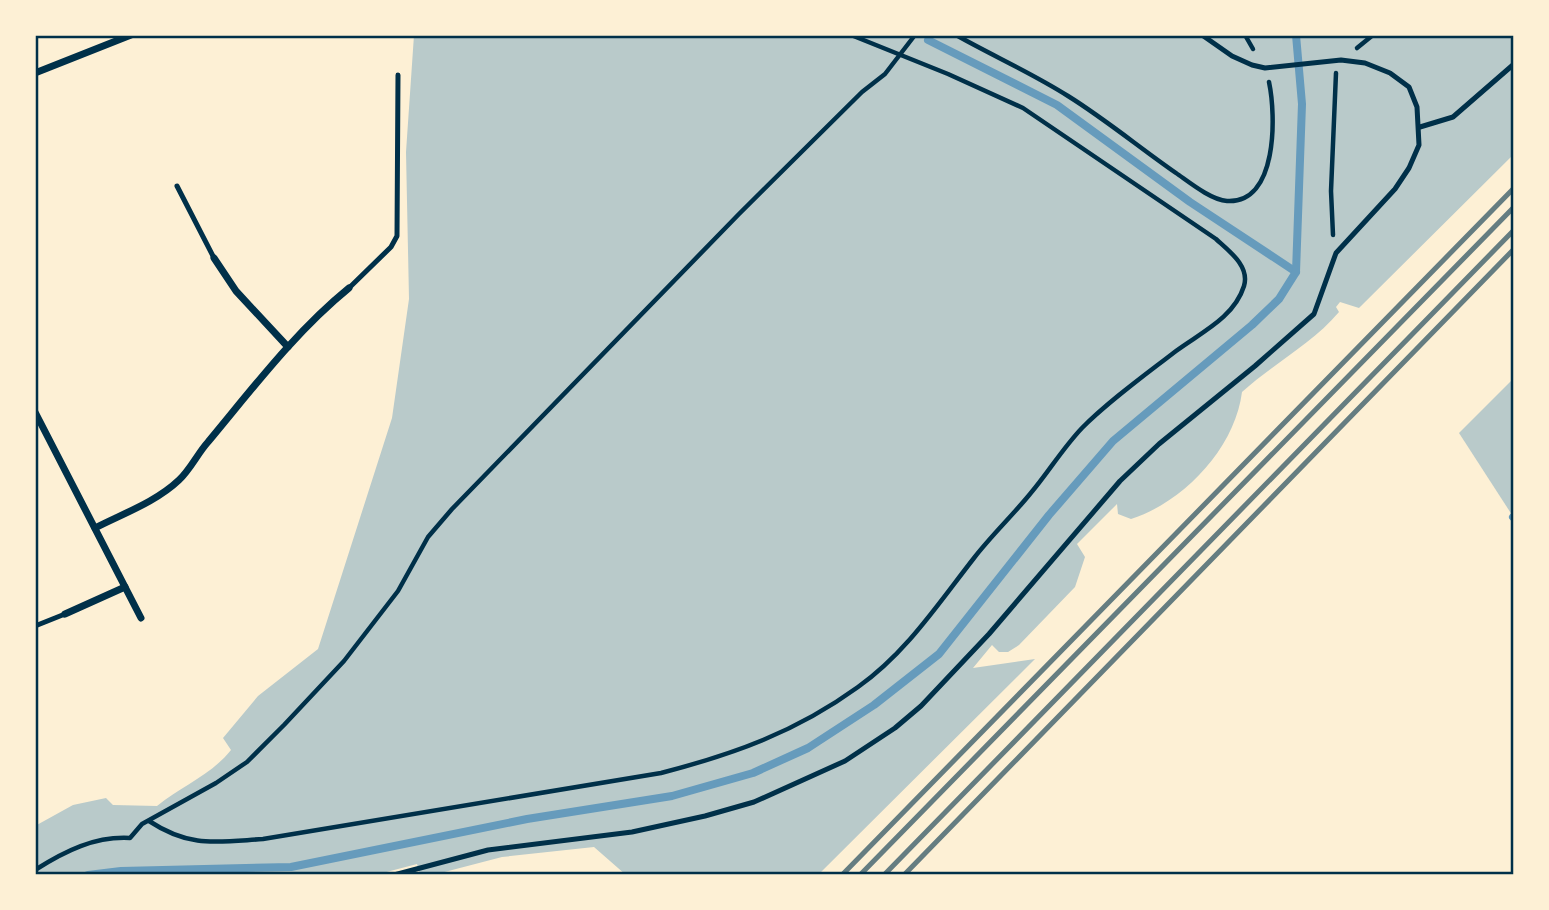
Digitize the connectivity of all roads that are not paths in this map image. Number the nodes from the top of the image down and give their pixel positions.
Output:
1 (131, 35) edge
2 (1202, 35) edge
3 (1514, 64) edge
4 (35, 73) edge
5 (398, 75) dead end
6 (1420, 127) junction
7 (177, 186) dead end
8 (214, 258) joint
9 (349, 288) joint
10 (288, 347) junction
11 (35, 412) edge
12 (95, 528) junction
13 (125, 587) junction
14 (65, 614) joint
15 (141, 618) dead end
16 (35, 626) edge
17 (398, 875) edge

1 - 4 street
2 - 6 lane
3 - 6 lane
5 - 9 lane
6 - 17 lane
7 - 8 lane
8 - 10 street
9 - 10 street
10 - 12 street
11 - 12 street
12 - 13 street
13 - 14 street
13 - 15 street
14 - 16 lane

